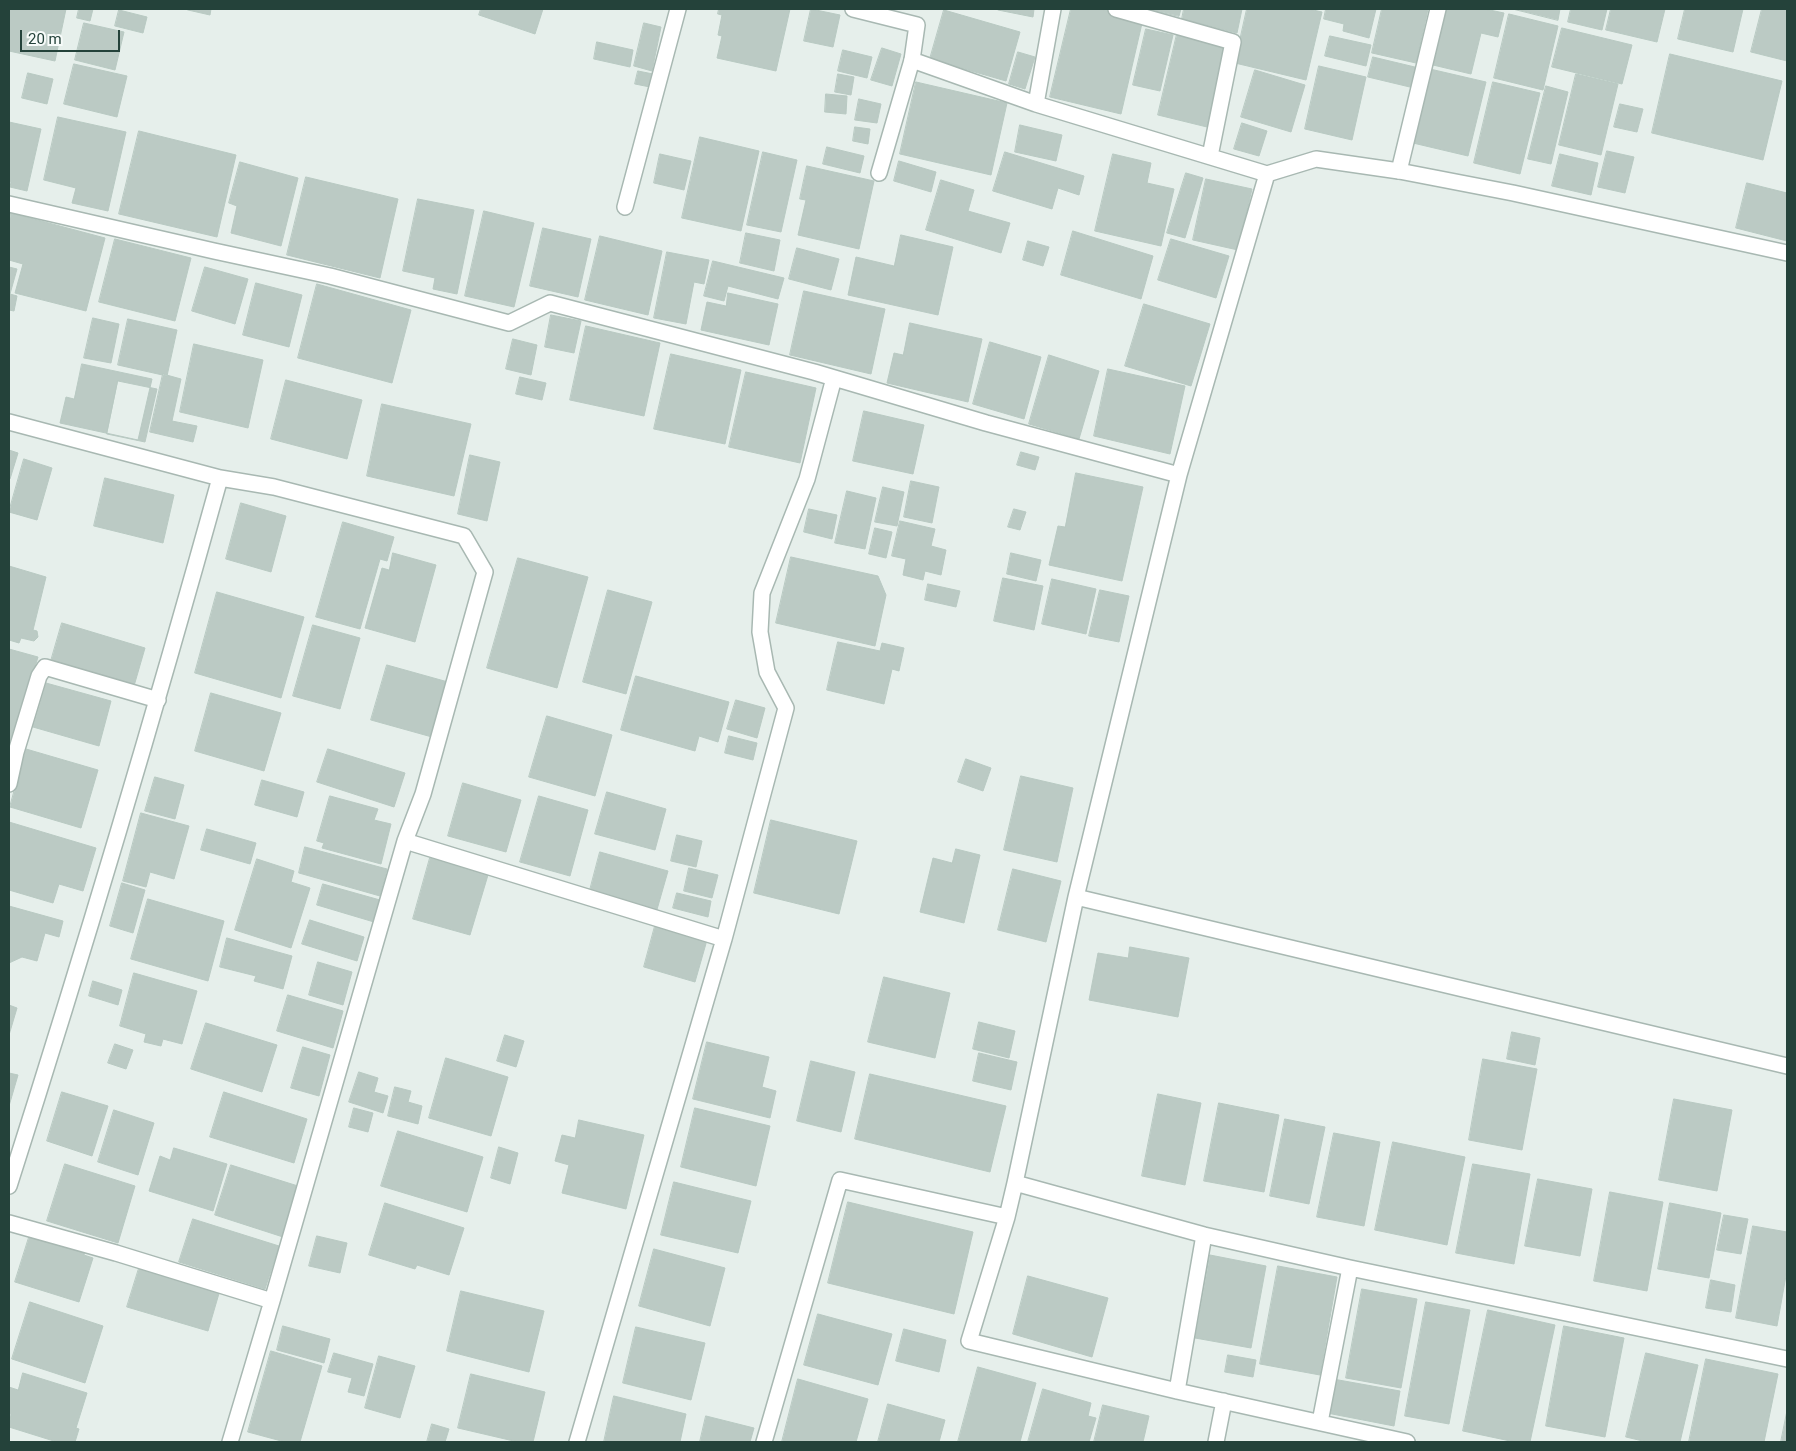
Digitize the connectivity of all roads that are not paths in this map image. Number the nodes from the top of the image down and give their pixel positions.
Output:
1 (678, 9) edge
2 (852, 9) edge
3 (1053, 9) edge
4 (1116, 9) edge
5 (1438, 9) edge
6 (912, 60) junction
7 (1036, 104) junction
8 (1210, 156) junction
9 (1399, 171) junction
10 (879, 173) dead end
11 (1267, 174) junction
12 (9, 204) edge
13 (625, 207) dead end
14 (1787, 253) edge
15 (834, 378) junction
16 (9, 422) edge
17 (1179, 475) junction
18 (220, 478) junction
19 (158, 700) junction
20 (9, 784) edge
21 (405, 841) junction
22 (1076, 897) junction
23 (724, 939) junction
24 (1787, 1066) edge
25 (1015, 1183) junction
26 (9, 1186) edge
27 (1007, 1217) junction
28 (9, 1223) edge
29 (1204, 1235) junction
30 (1350, 1268) junction
31 (272, 1302) junction
32 (1787, 1359) edge
33 (1177, 1391) junction
34 (1224, 1401) junction
35 (1320, 1422) junction
36 (230, 1442) edge
37 (577, 1442) edge
38 (764, 1442) edge
39 (1216, 1442) edge
40 (1406, 1442) edge

1 - 13 street
2 - 6 street
3 - 7 street
4 - 8 street
5 - 9 street
6 - 7 street
6 - 10 street
7 - 8 street
8 - 11 street
9 - 11 street
9 - 14 street
11 - 17 street
12 - 15 street
15 - 17 street
15 - 23 street
16 - 18 street
17 - 22 street
18 - 19 street
18 - 21 street
19 - 20 street
19 - 26 street
21 - 23 street
21 - 31 street
22 - 24 street
22 - 25 street
23 - 37 street
25 - 27 street
25 - 29 street
27 - 33 street
27 - 38 street
28 - 31 street
29 - 30 street
29 - 33 street
30 - 32 street
30 - 35 street
31 - 36 street
33 - 34 street
34 - 35 street
34 - 39 street
35 - 40 street

